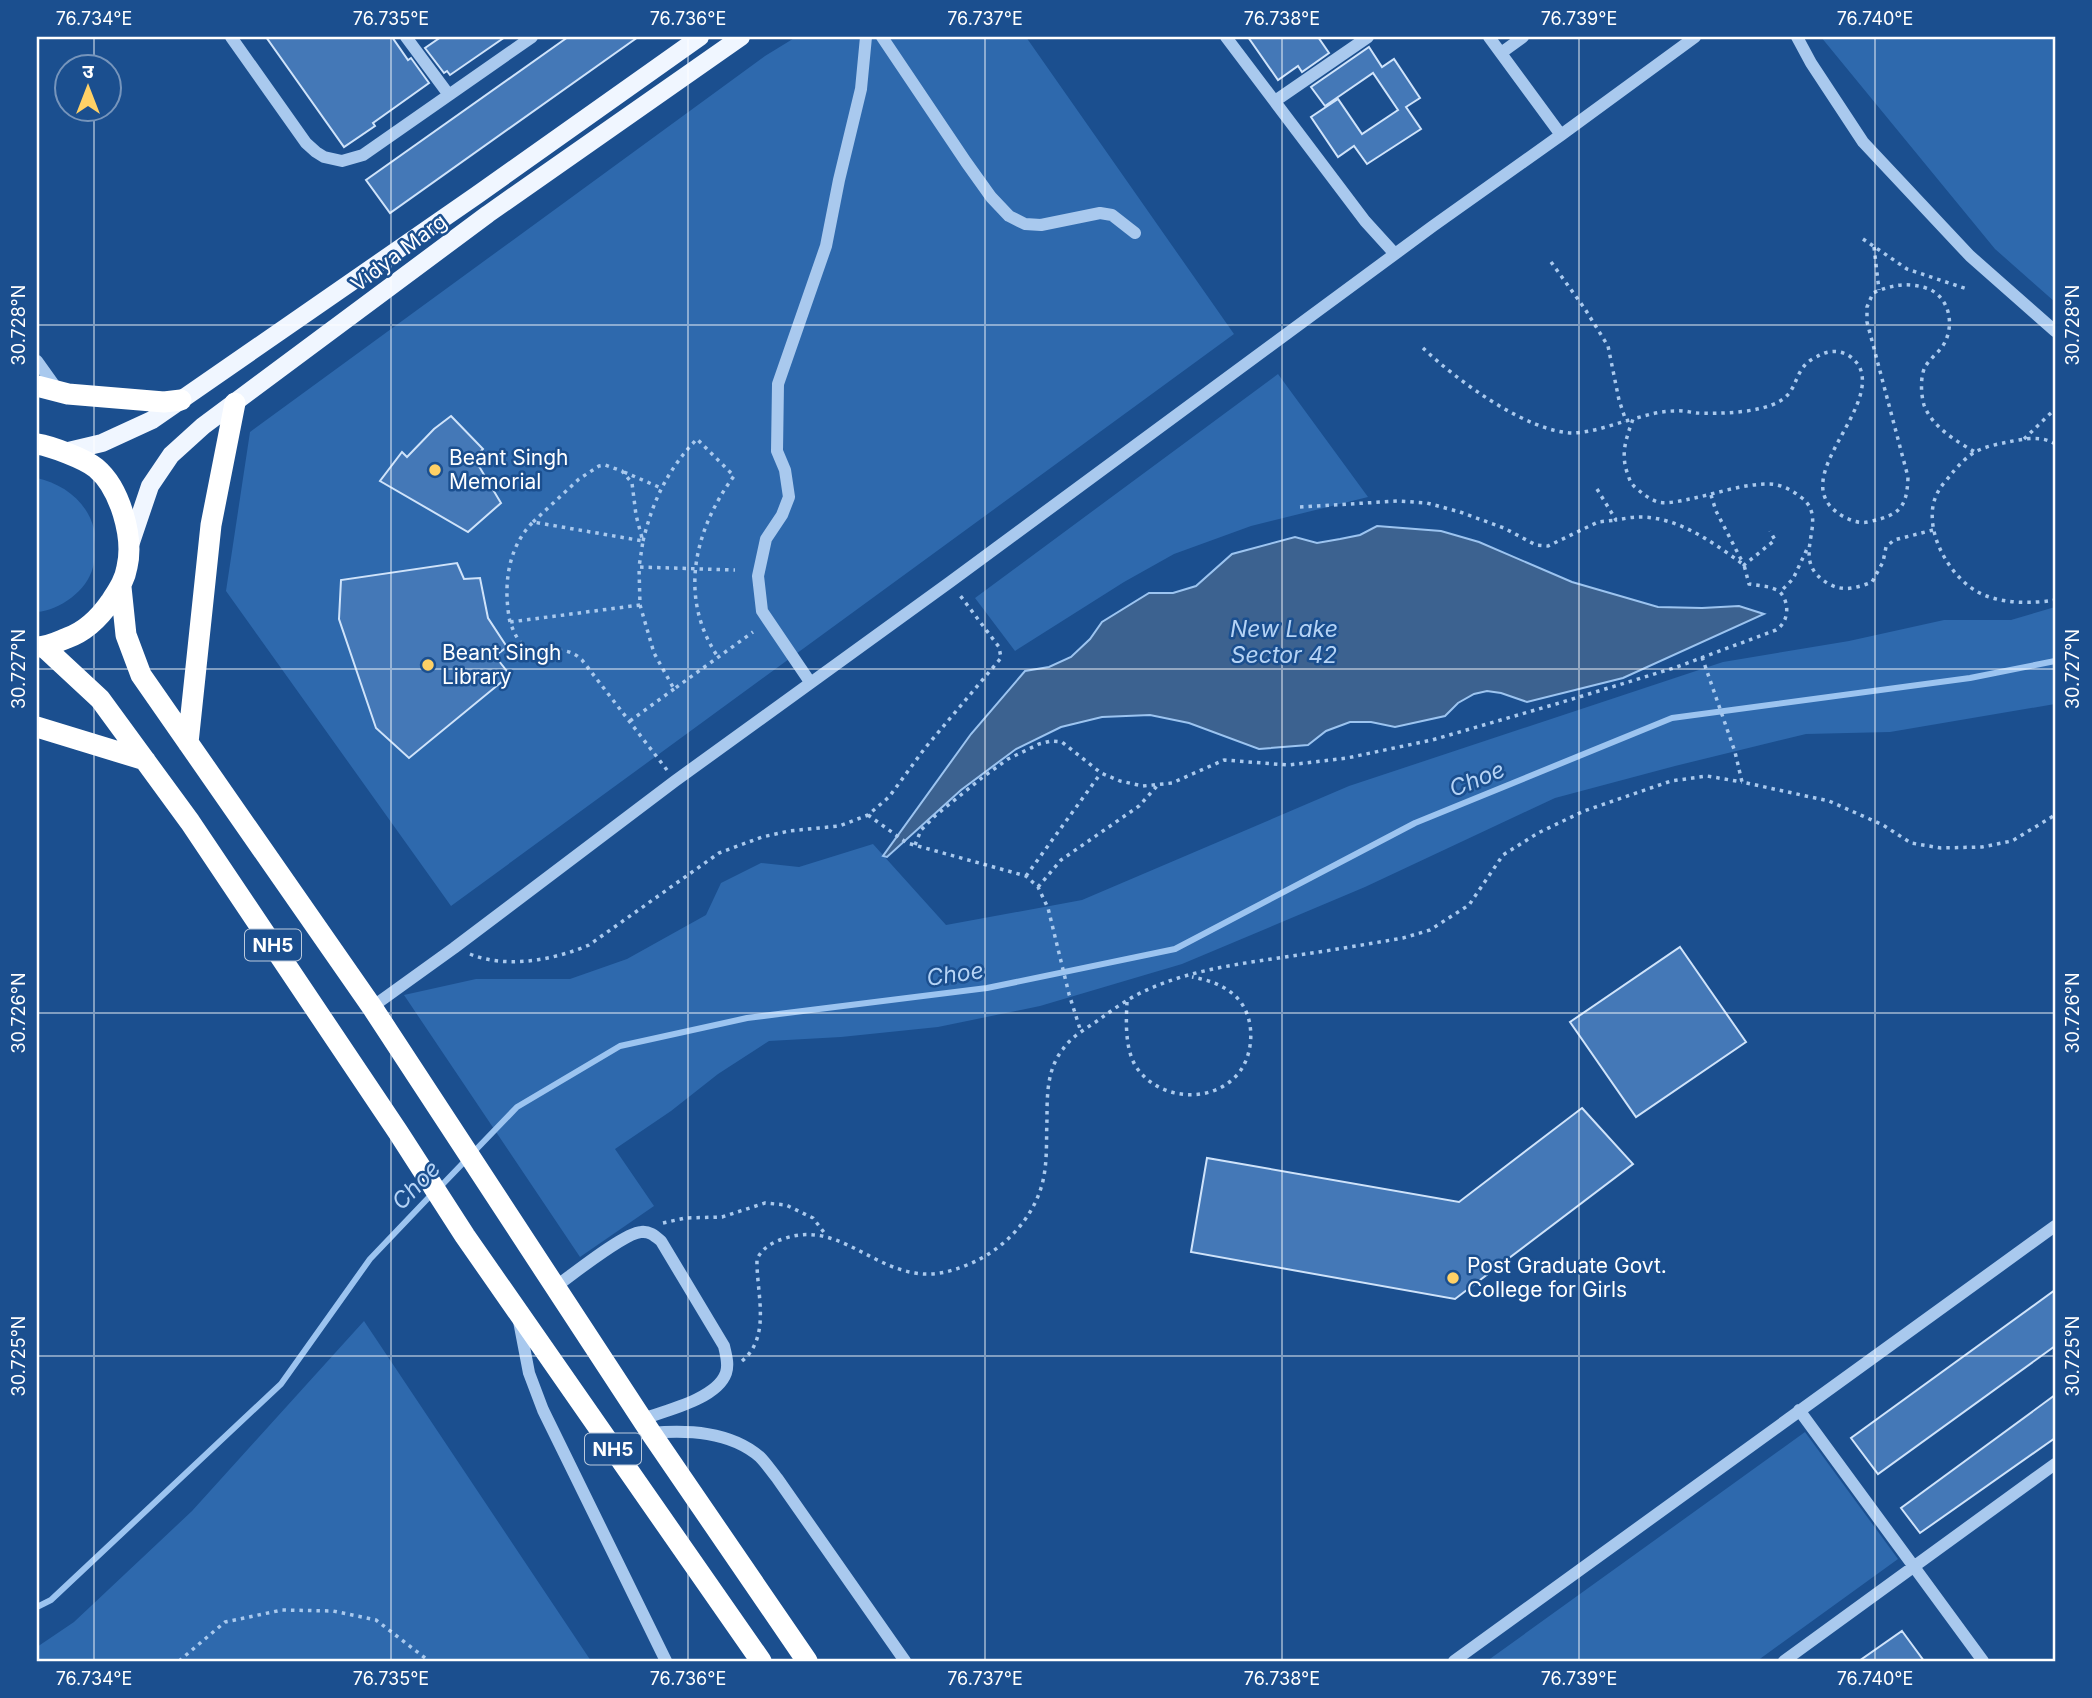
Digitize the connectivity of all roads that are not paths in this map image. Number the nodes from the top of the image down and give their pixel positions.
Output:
1 (232, 37) edge
2 (406, 37) edge
3 (531, 37) edge
4 (700, 37) edge
5 (741, 37) edge
6 (866, 37) edge
7 (882, 37) edge
8 (1226, 37) edge
9 (1368, 37) edge
10 (1489, 37) edge
11 (1523, 37) edge
12 (1695, 37) edge
13 (1797, 37) edge
14 (1501, 53) junction
15 (449, 95) junction
16 (1275, 101) junction
17 (1561, 135) junction
18 (1135, 233) dead end
19 (1395, 254) junction
20 (2055, 331) edge
21 (37, 361) edge
22 (37, 386) edge
23 (58, 391) junction
24 (181, 400) junction
25 (235, 403) junction
26 (37, 444) edge
27 (64, 452) junction
28 (130, 545) junction
29 (121, 587) junction
30 (40, 647) edge
31 (810, 682) junction
32 (37, 727) edge
33 (188, 743) junction
34 (145, 760) junction
35 (372, 1007) junction
36 (2055, 1226) edge
37 (555, 1287) junction
38 (516, 1310) junction
39 (1799, 1410) junction
40 (646, 1426) junction
41 (2055, 1464) edge
42 (1914, 1567) junction
43 (666, 1661) edge
44 (761, 1661) edge
45 (807, 1661) edge
46 (905, 1661) edge
47 (1454, 1661) edge
48 (1784, 1661) edge
49 (1983, 1661) edge

1 - 15 street
2 - 15 street
3 - 15 street
4 - 24 main road, Vidya Marg
5 - 25 main road, Vidya Marg
6 - 31 street
7 - 18 street
8 - 16 street
9 - 16 street
10 - 14 street
11 - 14 street
12 - 17 street
13 - 20 street
14 - 17 street
16 - 19 street
17 - 19 street
19 - 31 street
21 - 23 street
22 - 23 highway
23 - 24 highway
24 - 27 main road, Vidya Marg
25 - 28 main road, Vidya Marg
25 - 33 highway
26 - 27 highway, NH5
27 - 28 highway, NH5
28 - 29 highway, NH5
29 - 30 highway, NH5
29 - 33 highway, NH5 / NH5
30 - 34 highway, NH5 / NH5
31 - 35 street
32 - 34 highway
33 - 35 highway, NH5 / NH5
34 - 38 highway, NH5 / NH5
35 - 37 highway, NH5
36 - 39 street
37 - 40 highway, NH5
37 - 40 street
38 - 43 street
38 - 44 highway, NH5 / NH5
39 - 42 street
39 - 47 street
40 - 45 highway, NH5 / NH5
40 - 46 street
41 - 42 street
42 - 48 street
42 - 49 street

